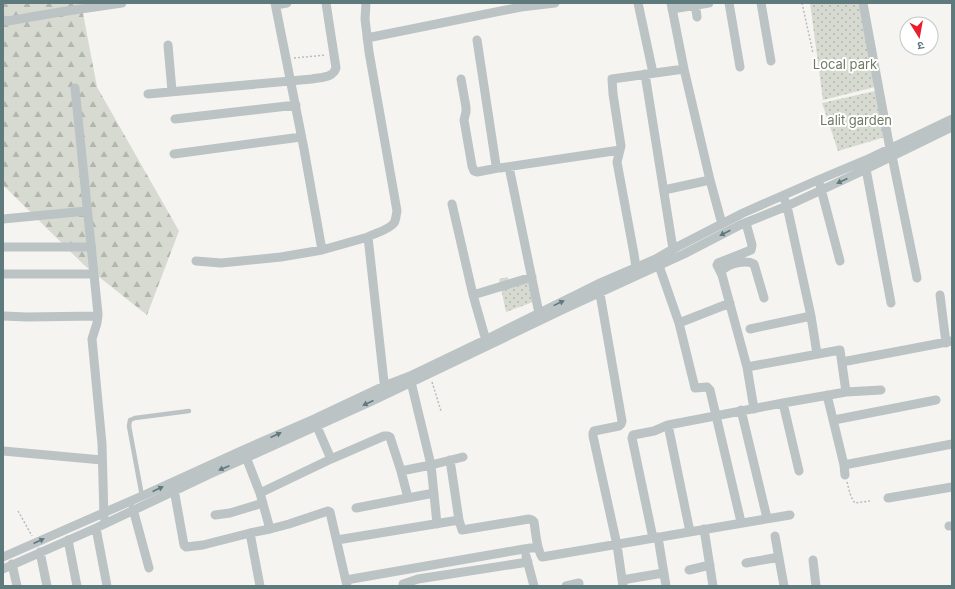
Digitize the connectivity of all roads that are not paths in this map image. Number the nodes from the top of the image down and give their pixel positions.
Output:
1 (122, 3) edge
2 (287, 3) edge
3 (326, 3) edge
4 (368, 3) edge
5 (555, 3) edge
6 (638, 3) edge
7 (708, 3) edge
8 (729, 3) edge
9 (761, 3) edge
10 (863, 3) edge
11 (101, 4) edge
12 (276, 4) edge
13 (695, 4) edge
14 (672, 6) edge
15 (697, 17) dead end
16 (3, 20) edge
17 (367, 38) junction
18 (477, 40) dead end
19 (168, 45) dead end
20 (772, 61) dead end
21 (740, 67) dead end
22 (684, 69) junction
23 (649, 74) junction
24 (461, 79) dead end
25 (291, 80) junction
26 (75, 88) dead end
27 (172, 92) junction
28 (148, 94) dead end
29 (296, 105) junction
30 (175, 119) dead end
31 (951, 124) edge
32 (302, 137) junction
33 (620, 150) junction
34 (891, 152) junction
35 (174, 154) dead end
36 (509, 167) junction
37 (498, 168) junction
38 (866, 169) junction
39 (710, 180) junction
40 (818, 180) junction
41 (664, 190) junction
42 (821, 190) junction
43 (783, 196) junction
44 (452, 204) dead end
45 (787, 206) junction
46 (87, 211) junction
47 (3, 220) edge
48 (746, 223) junction
49 (722, 224) junction
50 (368, 237) junction
51 (3, 247) edge
52 (91, 247) junction
53 (673, 249) junction
54 (322, 250) junction
55 (196, 261) dead end
56 (840, 261) dead end
57 (658, 263) junction
58 (636, 268) junction
59 (720, 270) junction
60 (3, 274) edge
61 (94, 274) junction
62 (532, 277) junction
63 (917, 278) dead end
64 (599, 288) junction
65 (473, 295) junction
66 (940, 296) dead end
67 (764, 298) dead end
68 (730, 303) junction
69 (891, 303) dead end
70 (3, 316) edge
71 (98, 316) junction
72 (540, 316) junction
73 (810, 316) junction
74 (679, 323) junction
75 (750, 329) dead end
76 (486, 342) junction
77 (949, 342) edge
78 (817, 354) junction
79 (842, 362) junction
80 (747, 367) junction
81 (411, 382) junction
82 (385, 390) junction
83 (881, 390) dead end
84 (846, 392) junction
85 (827, 395) junction
86 (936, 400) dead end
87 (783, 403) junction
88 (754, 408) junction
89 (742, 410) junction
90 (189, 411) dead end
91 (716, 415) junction
92 (834, 420) junction
93 (316, 422) junction
94 (668, 425) junction
95 (952, 444) edge
96 (3, 451) edge
97 (245, 454) junction
98 (463, 457) dead end
99 (331, 459) junction
100 (102, 460) junction
101 (450, 460) junction
102 (431, 465) junction
103 (844, 465) junction
104 (401, 471) junction
105 (799, 471) dead end
106 (845, 475) road end
107 (952, 487) edge
108 (173, 491) junction
109 (260, 493) junction
110 (434, 493) junction
111 (142, 496) junction
112 (408, 498) junction
113 (888, 498) dead end
114 (263, 504) junction
115 (356, 508) dead end
116 (133, 509) junction
117 (103, 513) junction
118 (215, 515) dead end
119 (790, 515) dead end
120 (767, 518) junction
121 (459, 520) junction
122 (741, 522) junction
123 (437, 524) junction
124 (100, 526) junction
125 (270, 529) junction
126 (704, 529) junction
127 (250, 532) junction
128 (690, 532) junction
129 (775, 536) dead end
130 (656, 538) junction
131 (68, 540) junction
132 (337, 540) junction
133 (617, 544) junction
134 (538, 547) junction
135 (524, 549) junction
136 (40, 552) junction
137 (3, 557) edge
138 (779, 557) junction
139 (813, 560) dead end
140 (528, 562) junction
141 (746, 563) dead end
142 (12, 564) junction
143 (710, 565) junction
144 (149, 568) dead end
145 (3, 569) edge
146 (689, 570) dead end
147 (401, 571) junction
148 (663, 572) junction
149 (347, 583) edge
150 (623, 583) edge
151 (403, 585) edge
152 (17, 586) edge
153 (47, 586) edge
154 (77, 586) edge
155 (107, 586) edge
156 (260, 586) edge
157 (534, 586) edge
158 (566, 586) edge
159 (579, 586) edge
160 (666, 586) edge
161 (713, 586) edge
162 (784, 586) edge
163 (816, 586) edge

1 - 11 street
2 - 12 street
3 - 25 street
4 - 17 street
5 - 17 street
6 - 23 street
7 - 13 street
8 - 21 street
9 - 20 street
10 - 34 street
11 - 16 street
12 - 25 street
13 - 14 street
13 - 15 street
14 - 22 street
17 - 50 street
18 - 37 street
19 - 27 street
22 - 23 street
22 - 39 street
23 - 33 street
23 - 41 street
24 - 37 street
25 - 27 street
25 - 29 street
26 - 46 street
27 - 28 street
29 - 30 street
29 - 32 street
31 - 34 street
32 - 35 street
32 - 54 street
33 - 36 street
33 - 58 street
34 - 38 street
34 - 40 street
34 - 63 street
36 - 37 street
36 - 62 street
38 -> 42 street
38 - 69 street
39 - 41 street
39 - 49 street
40 - 42 street
40 - 43 street
41 - 53 street
42 - 45 street
42 - 56 street
43 - 45 street
43 - 49 street
44 - 65 street
45 - 48 street
45 - 73 street
46 - 47 street
46 - 52 street
48 -> 57 street
48 - 59 street
49 - 53 street
50 - 54 street
50 - 82 street
51 - 52 street
52 - 61 street
53 - 57 street
54 - 55 street
57 - 58 street
57 - 64 street
57 - 74 street
58 - 64 street
59 - 67 street
59 - 68 street
60 - 61 street
61 - 71 street
62 - 65 street
62 - 72 street
64 - 72 street
64 - 133 street
65 - 76 street
66 - 77 street
68 - 74 street
68 - 80 street
70 - 71 street
71 - 100 street
72 - 76 street
73 - 75 street
73 - 78 street
74 - 91 street
76 - 81 street
76 - 82 street
77 - 79 street
78 - 79 street
78 - 80 street
79 - 84 street
80 - 88 street
81 - 82 street
81 - 102 street
82 - 93 street
83 - 84 street
84 - 85 street
85 - 87 street
85 - 92 street
86 - 92 street
87 - 88 street
87 - 105 street
88 - 89 street
89 - 91 street
89 - 120 street
90 - 111 lane
91 - 94 street
91 - 122 street
92 - 103 street
93 - 97 street
93 - 99 street
94 - 128 street
94 - 130 street
95 - 103 street
96 - 100 street
97 -> 108 street
97 - 109 street
111 -> 97 street
98 - 101 street
99 - 104 street
99 - 109 street
100 - 117 street
101 - 102 street
101 - 121 street
102 - 104 street
102 - 110 street
103 - 106 street
104 - 112 street
107 - 113 street
108 - 116 street
108 - 127 street
109 - 114 street
110 - 112 street
110 - 123 street
111 - 117 street
112 - 115 street
114 - 118 street
114 - 125 street
116 - 124 street
116 - 144 street
117 - 124 street
137 -> 117 street
119 - 120 street
120 - 122 street
121 - 123 street
121 - 134 street
122 - 126 street
123 - 132 street
124 - 131 street
124 - 155 street
125 - 127 street
125 - 132 street
126 - 128 street
126 - 143 street
127 - 156 street
128 - 130 street
129 - 138 street
130 - 133 street
130 - 148 street
131 - 136 street
131 - 154 street
132 - 149 street
133 - 134 street
133 - 150 street
134 - 135 street
135 - 140 street
135 - 147 street
136 - 142 street
136 - 153 street
138 - 141 street
138 - 162 street
139 - 163 street
140 - 151 street
140 - 157 street
142 - 145 street
142 - 152 street
143 - 146 street
143 - 161 street
147 - 149 street
147 - 151 street
148 - 150 street
148 - 160 street
158 - 159 street

